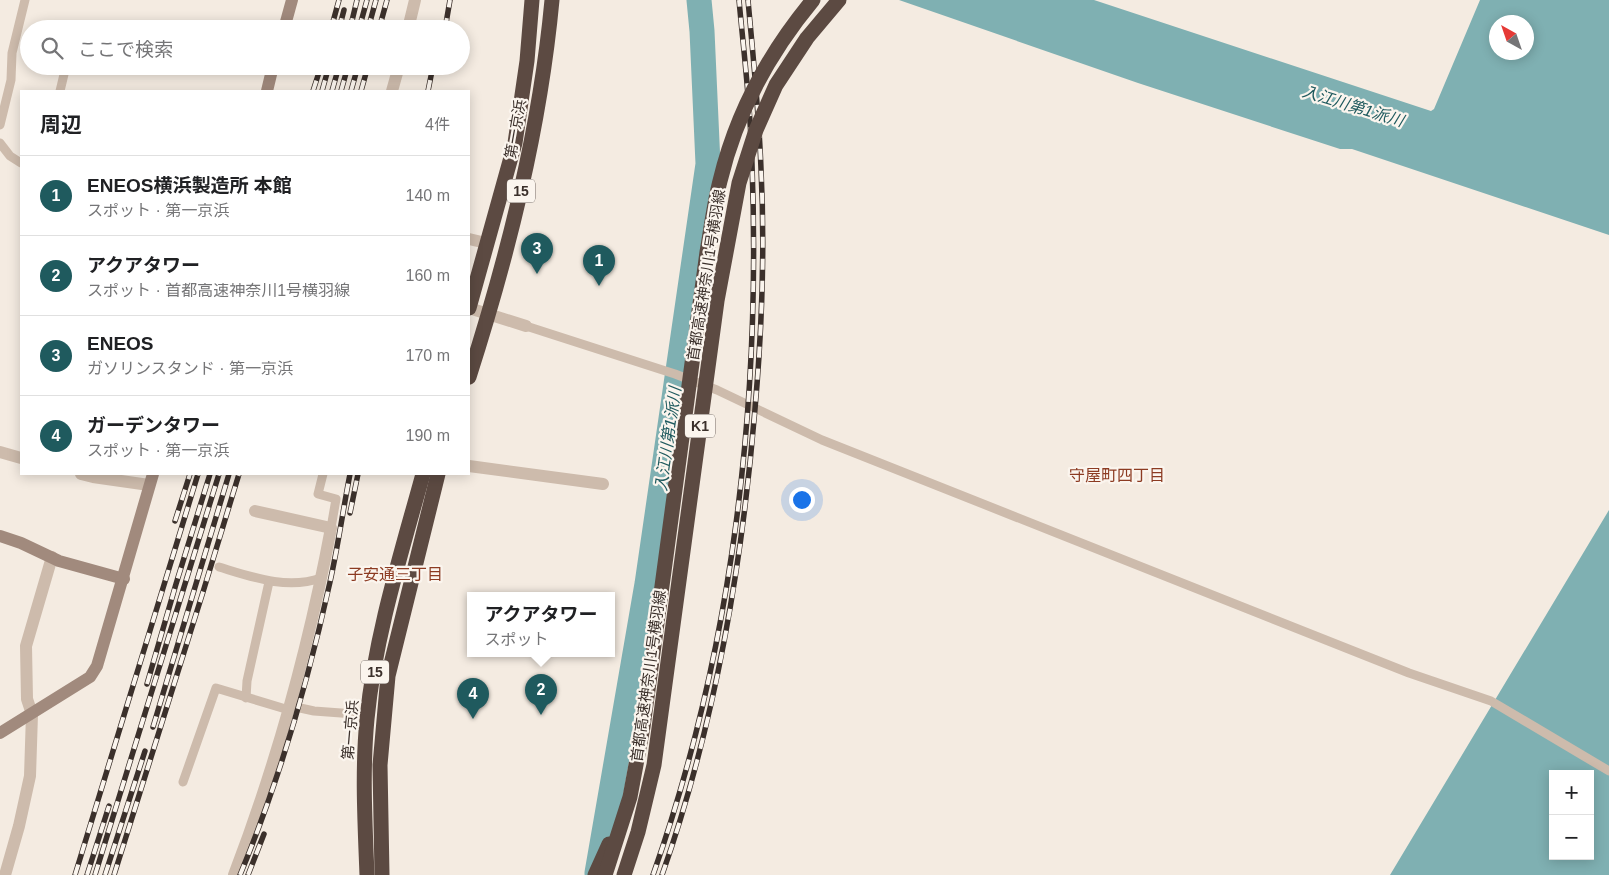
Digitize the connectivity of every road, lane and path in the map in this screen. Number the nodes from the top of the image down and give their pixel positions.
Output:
1 (24, 0) edge
2 (292, 0) edge
3 (415, 0) edge
4 (532, 0) edge
5 (552, 0) edge
6 (813, 0) edge
7 (839, 0) edge
8 (286, 20) edge
9 (410, 20) edge
10 (64, 75) edge
11 (271, 75) edge
12 (396, 75) edge
13 (60, 90) edge
14 (267, 90) edge
15 (392, 90) edge
16 (0, 125) edge
17 (0, 143) edge
18 (20, 162) edge
19 (470, 239) edge
20 (486, 243) junction
21 (470, 304) edge
22 (470, 308) edge
23 (488, 315) junction
24 (526, 326) joint
25 (470, 374) edge
26 (0, 452) edge
27 (20, 458) edge
28 (470, 466) edge
29 (85, 475) edge
30 (322, 475) edge
31 (423, 475) edge
32 (438, 475) edge
33 (151, 479) edge
34 (603, 484) dead end
35 (256, 511) dead end
36 (331, 528) junction
37 (0, 536) edge
38 (52, 557) junction
39 (219, 566) dead end
40 (321, 578) junction
41 (124, 579) junction
42 (269, 582) junction
43 (246, 698) junction
44 (290, 708) junction
45 (32, 714) junction
46 (368, 715) junction
47 (0, 733) edge
48 (637, 762) junction
49 (1609, 770) edge
50 (184, 782) dead end
51 (5, 875) edge
52 (234, 875) edge
53 (367, 875) edge
54 (382, 875) edge
55 (595, 875) edge
56 (605, 875) edge
57 (624, 875) edge

1 - 16 lane
2 - 8 street
3 - 9 street
4 - 20 highway, 第一京浜 / 15
5 - 23 highway, 第一京浜 / 15
6 - 48 highway, 首都高速神奈川1号横羽線 / K1, bridge
7 - 57 highway, 首都高速神奈川1号横羽線 / K1, bridge
10 - 13 lane
11 - 14 street
12 - 15 street
17 - 18 lane
19 - 20 street
20 - 21 highway, 第一京浜 / 15
22 - 23 street
23 - 24 street
23 - 25 highway, 第一京浜 / 15
24 - 49 lane, bridge
26 - 27 street
28 - 34 street
29 - 33 street
30 - 36 lane
31 - 46 highway, 第一京浜 / 15
32 - 54 highway, 15
33 - 41 street
35 - 36 street
36 - 40 street
37 - 38 street
38 - 41 street
38 - 45 street
39 - 42 lane
40 - 42 lane
40 - 44 street
41 - 45 street
42 - 43 lane
43 - 44 lane
43 - 50 lane
44 - 46 lane
44 - 52 street
45 - 47 street
45 - 51 street
46 - 53 highway, 第一京浜 / 15
48 - 55 highway, bridge
48 - 56 highway, 首都高速神奈川1号横羽線 / K1, bridge

